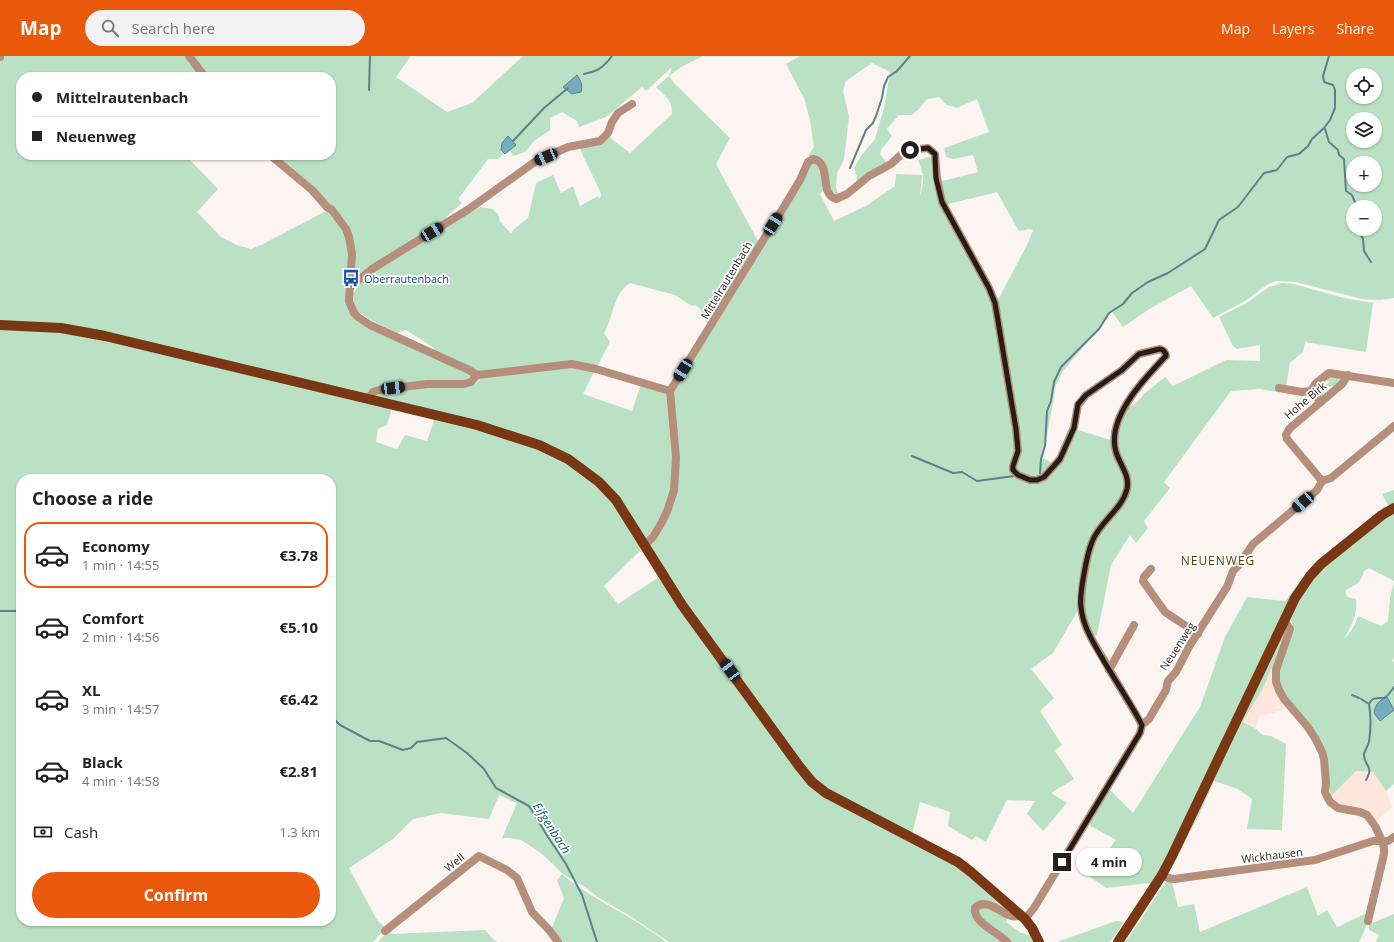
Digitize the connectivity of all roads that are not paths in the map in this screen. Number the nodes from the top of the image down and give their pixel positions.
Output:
1 (189, 56) edge
2 (201, 72) edge
3 (632, 104) dead end
4 (276, 160) edge
5 (351, 286) junction
6 (0, 325) edge
7 (476, 375) junction
8 (1348, 375) junction
9 (1394, 383) edge
10 (1280, 388) dead end
11 (670, 391) junction
12 (1311, 391) junction
13 (369, 398) junction
14 (1320, 402) junction
15 (1394, 426) edge
16 (1322, 481) junction
17 (1394, 508) edge
18 (645, 545) junction
19 (1151, 569) dead end
20 (1284, 621) junction
21 (1134, 625) dead end
22 (1198, 634) junction
23 (1109, 670) junction
24 (1142, 725) junction
25 (1394, 837) edge
26 (1382, 841) junction
27 (1162, 875) junction
28 (1023, 917) junction
29 (1368, 921) dead end
30 (386, 932) dead end
31 (558, 942) edge
32 (1007, 942) edge
33 (1039, 942) edge
34 (1118, 942) edge

1 - 2 street
3 - 5 street
4 - 5 street
5 - 7 street
6 - 13 main road
7 - 11 street
7 - 13 street
8 - 9 street
8 - 12 street
8 - 14 street, Hohe Birk
10 - 12 street
11 - 18 street
11 - 23 street, Mittelrautenbach
12 - 14 street
13 - 18 main road
14 - 16 street, Hohe Birk
15 - 16 street, Neuenweg
16 - 22 street, Neuenweg
17 - 20 main road
18 - 28 main road
19 - 22 street
20 - 26 street
20 - 27 main road
21 - 23 street
22 - 24 street, Neuenweg
23 - 24 street
24 - 28 street, Neuenweg
25 - 26 street, Wickhausen
26 - 27 street, Wickhausen
26 - 29 street
27 - 34 main road
28 - 32 street
28 - 33 main road
30 - 31 street, Well

